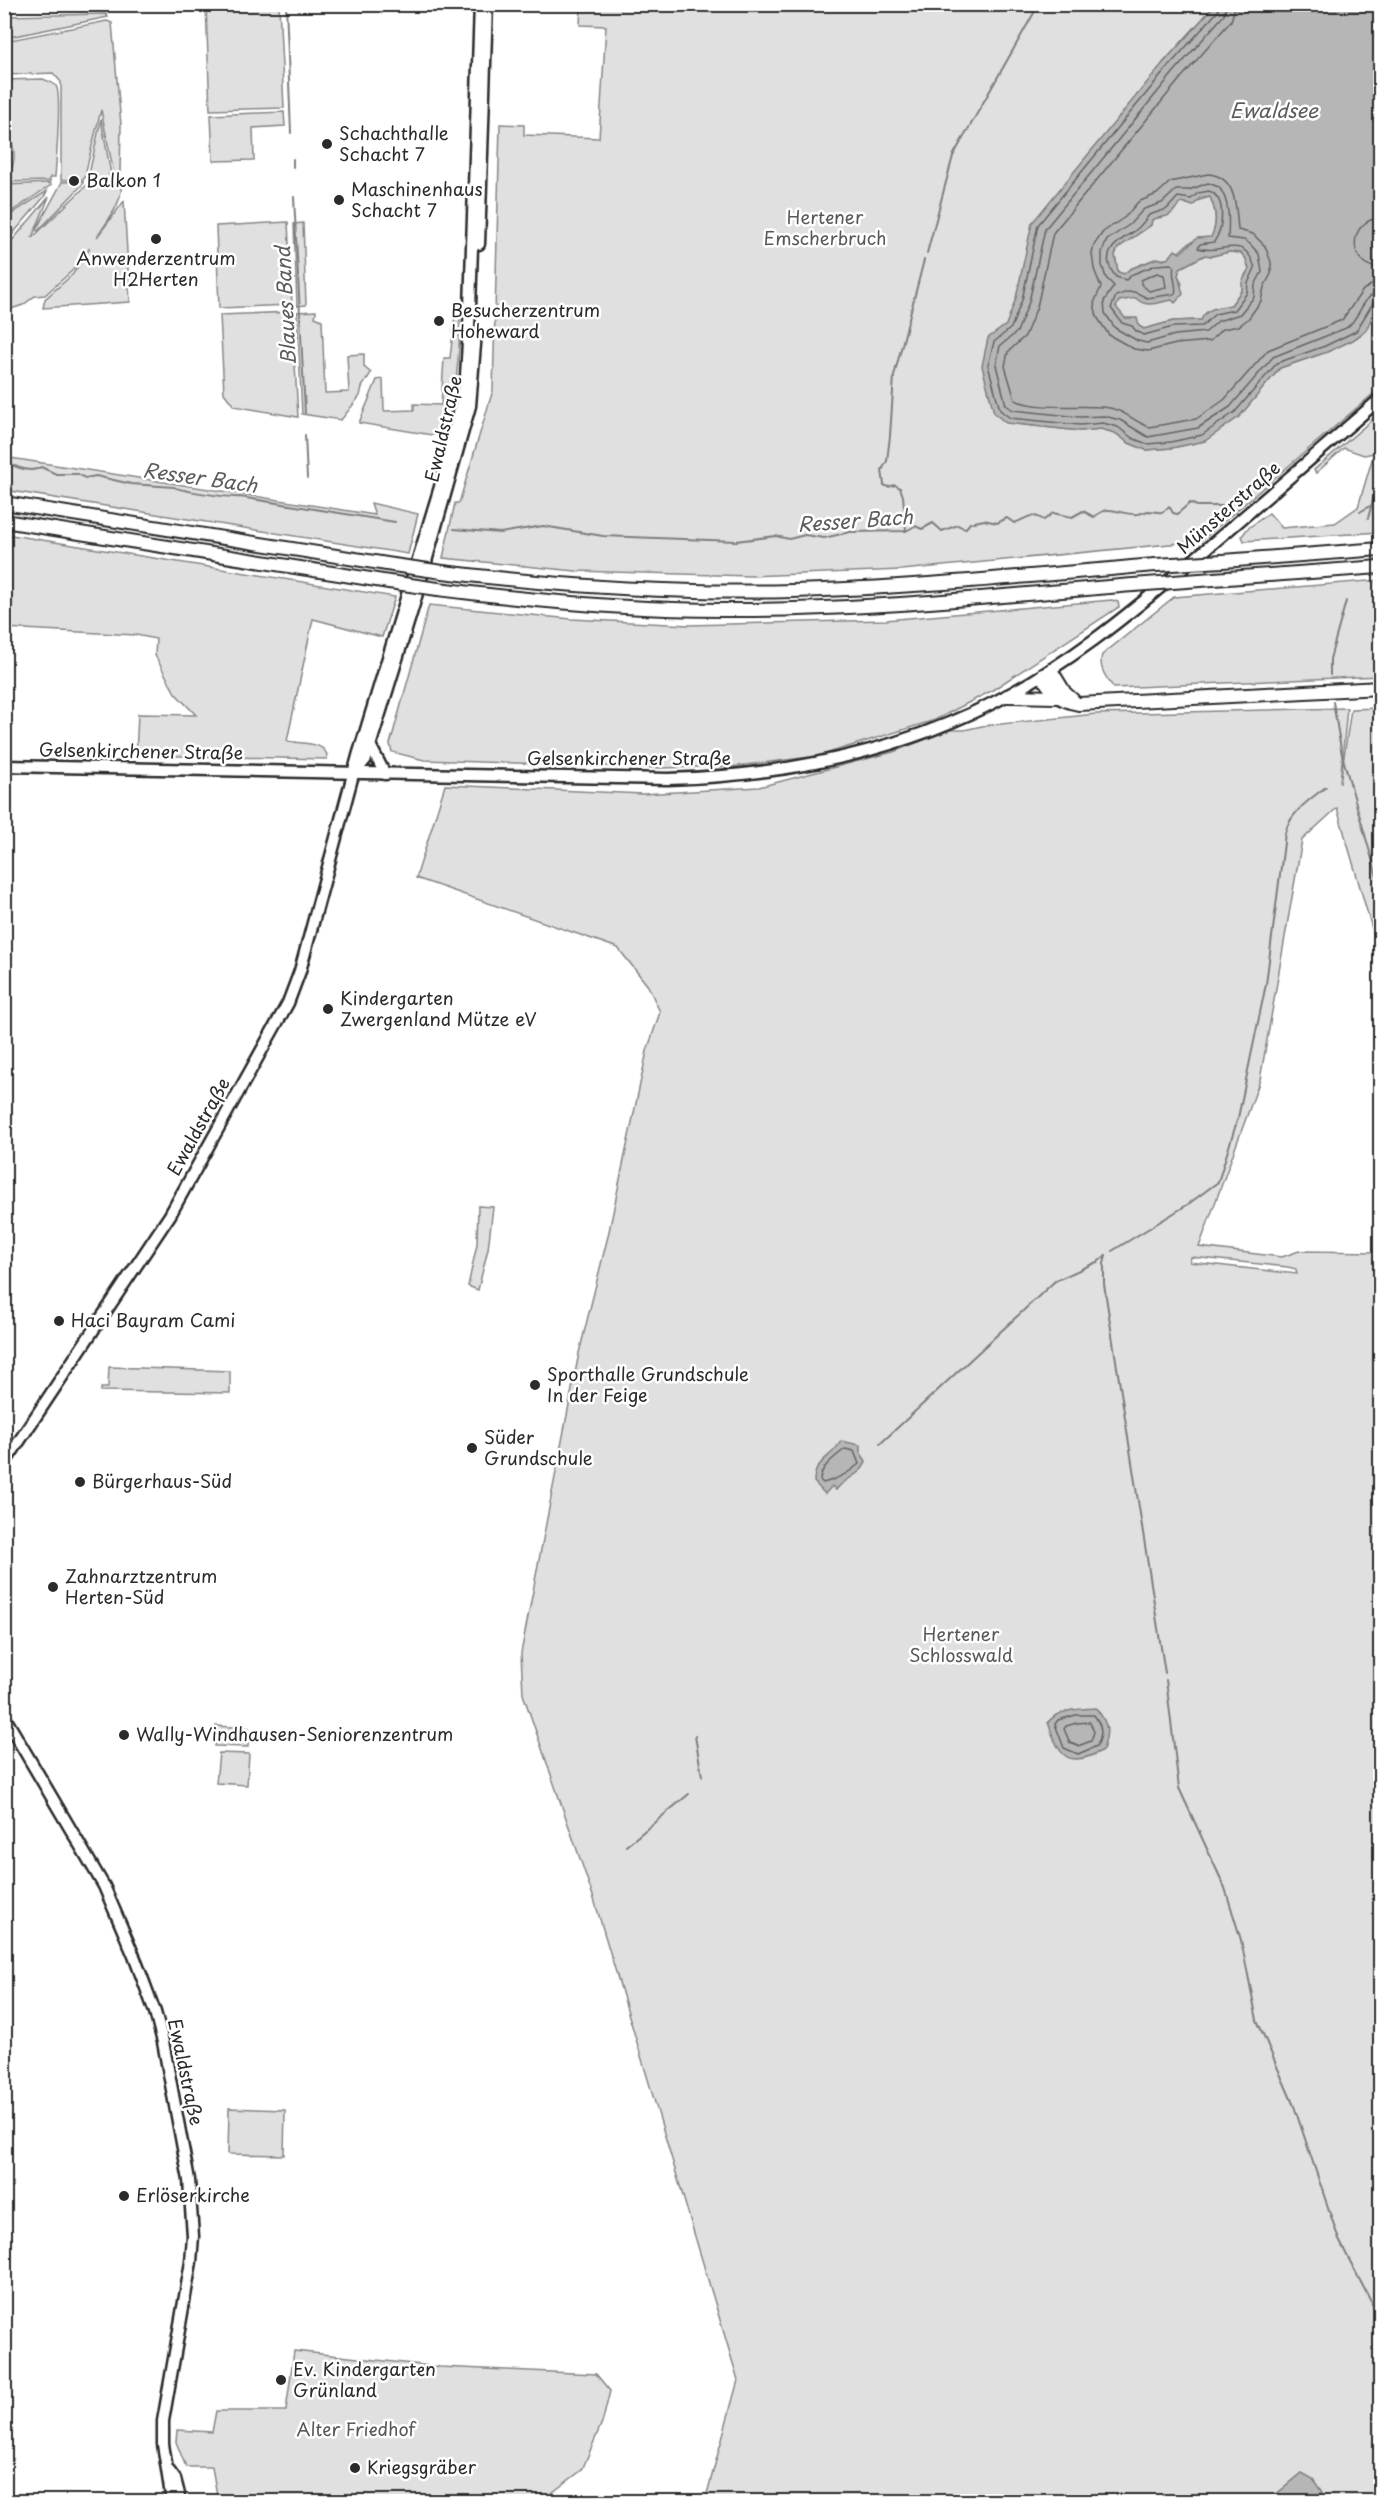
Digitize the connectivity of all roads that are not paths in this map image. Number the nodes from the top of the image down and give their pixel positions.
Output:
1 (480, 4) edge
2 (487, 4) edge
3 (1380, 399) edge
4 (4, 503) edge
5 (4, 521) edge
6 (1380, 549) edge
7 (1380, 567) edge
8 (1096, 640) joint
9 (1046, 673) junction
10 (1380, 688) edge
11 (1007, 696) junction
12 (1056, 697) junction
13 (1086, 704) junction
14 (370, 745) junction
15 (4, 766) edge
16 (354, 774) junction
17 (385, 774) junction
18 (4, 1464) edge
19 (4, 1716) edge
20 (168, 2468) junction
21 (172, 2502) edge
22 (180, 2502) edge

1 - 16 main road, Ewaldstraße
2 - 14 main road, Ewaldstraße
3 - 8 main road, Münsterstraße
4 - 6 highway, bridge
5 - 7 highway, bridge
8 - 9 main road, Gelsenkirchener Straße
9 - 11 main road, Gelsenkirchener Straße
9 - 12 highway
9 - 13 highway
10 - 13 highway
11 - 12 highway
11 - 17 main road, Gelsenkirchener Straße
12 - 13 highway
14 - 16 main road, Ewaldstraße
14 - 17 main road
15 - 16 main road, Gelsenkirchener Straße
16 - 17 main road, Gelsenkirchener Straße
16 - 18 main road, Ewaldstraße
19 - 20 main road, Ewaldstraße
20 - 21 main road, Ewaldstraße
20 - 22 main road, Ewaldstraße

